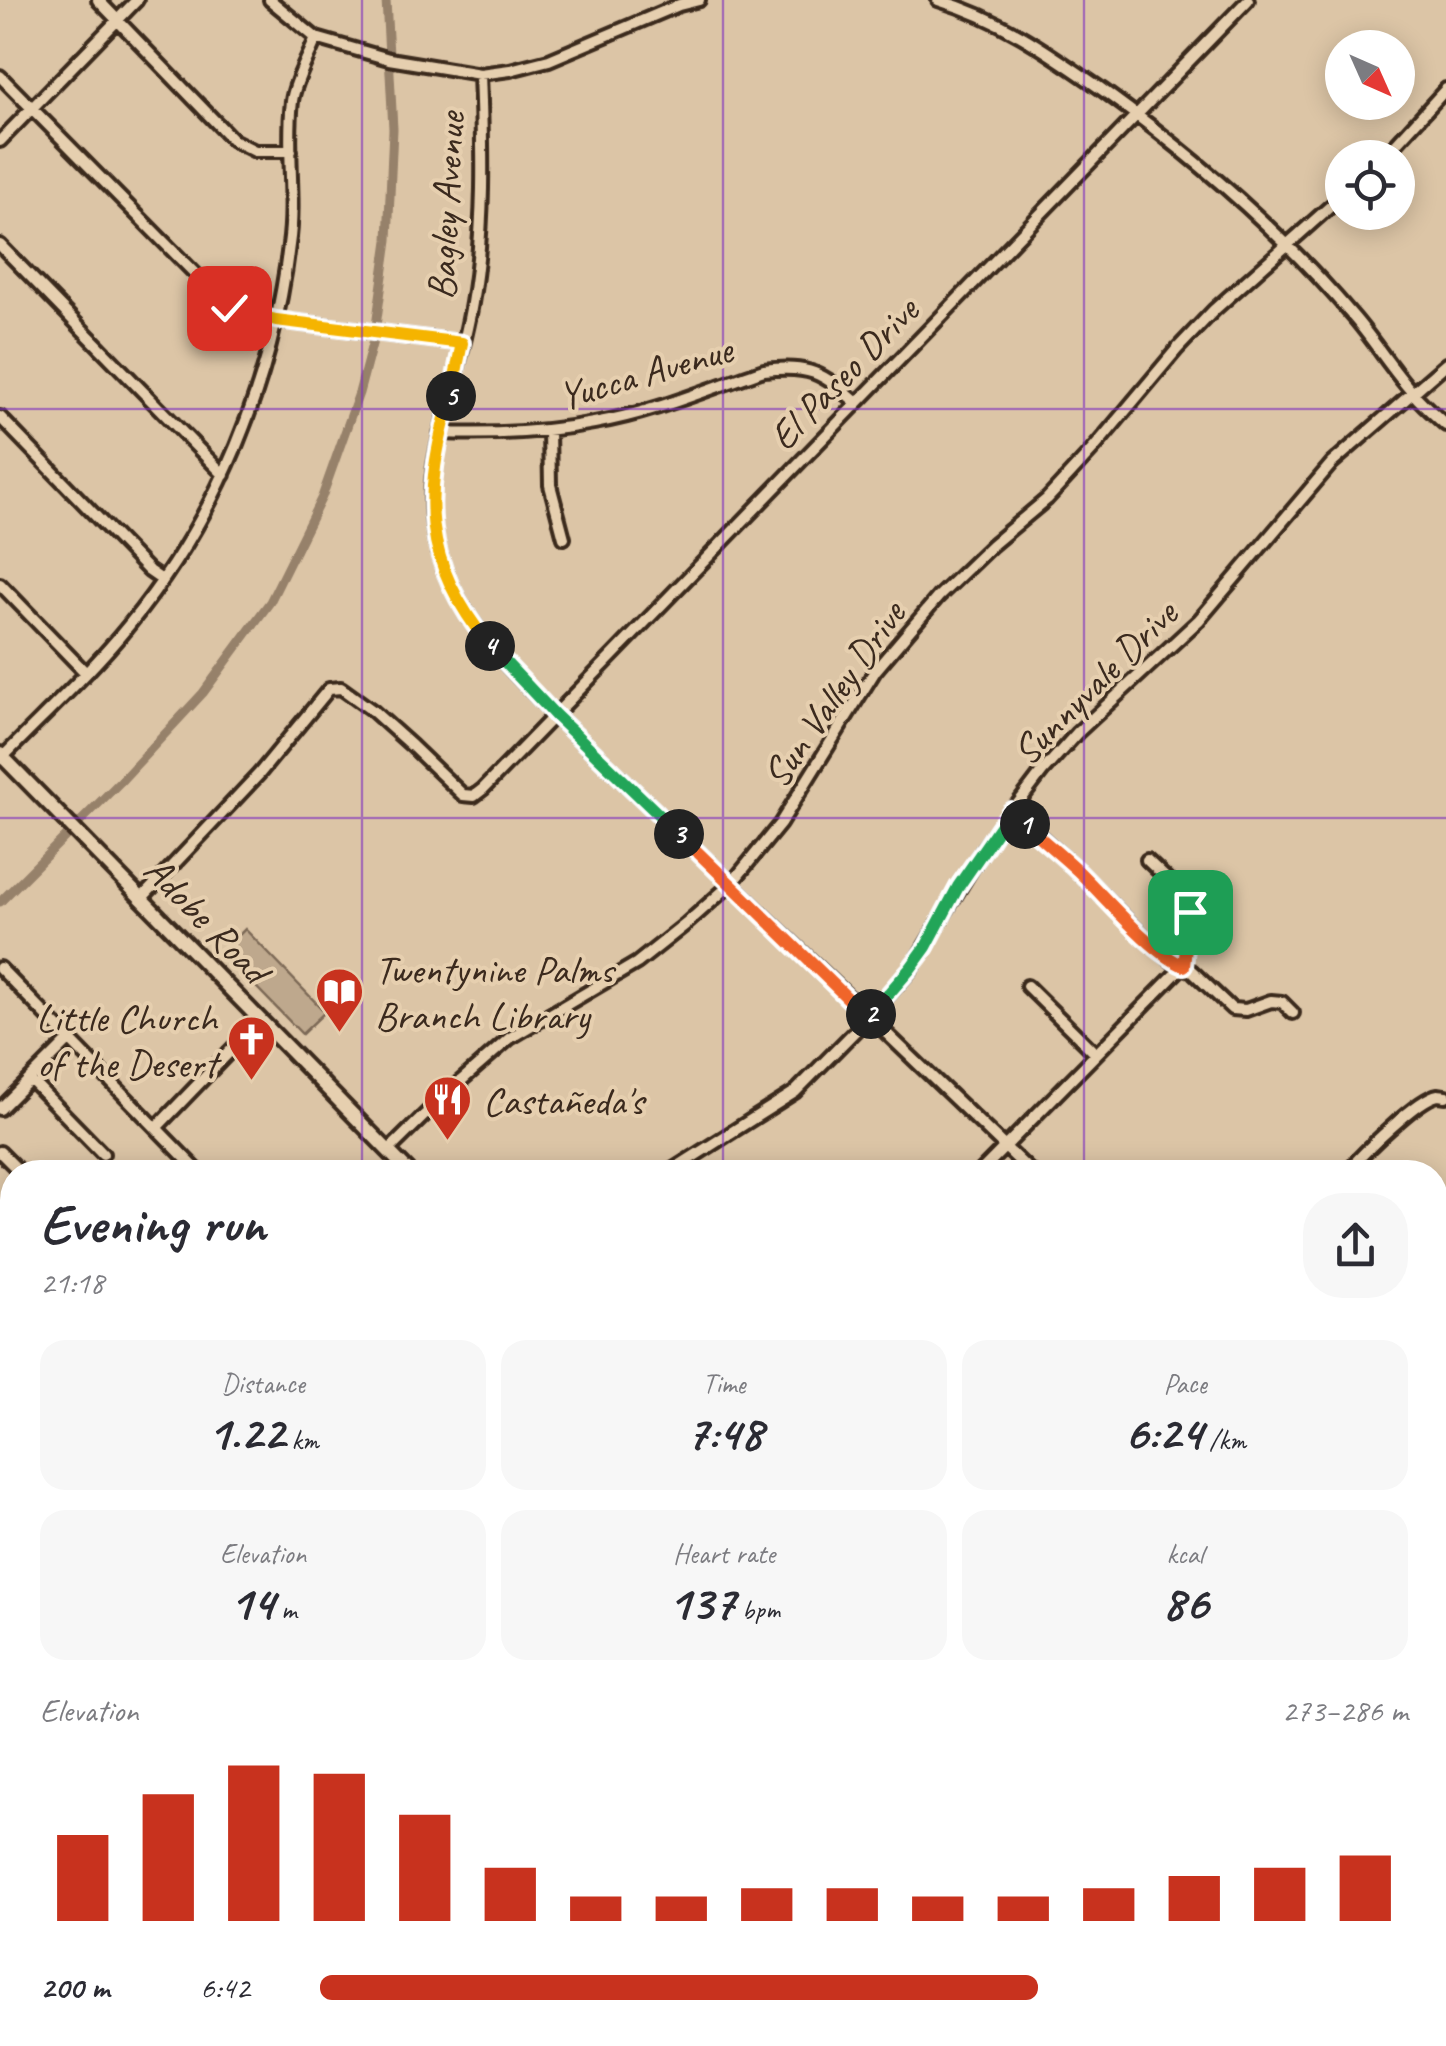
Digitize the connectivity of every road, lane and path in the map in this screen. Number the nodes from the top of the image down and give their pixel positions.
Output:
1 (98, 0) edge
2 (137, 0) edge
3 (270, 0) edge
4 (698, 0) edge
5 (938, 0) edge
6 (1248, 0) edge
7 (118, 20) junction
8 (316, 38) junction
9 (480, 74) junction
10 (0, 76) edge
11 (1446, 89) edge
12 (32, 108) junction
13 (1136, 114) junction
14 (1399, 140) edge
15 (0, 142) edge
16 (290, 151) junction
17 (1325, 211) edge
18 (0, 245) edge
19 (1288, 245) junction
20 (276, 320) junction
21 (462, 343) junction
22 (1446, 364) edge
23 (1412, 392) junction
24 (856, 402) junction
25 (0, 417) edge
26 (1446, 425) edge
27 (549, 430) junction
28 (440, 433) junction
29 (224, 475) junction
30 (564, 538) dead end
31 (162, 580) junction
32 (0, 584) edge
33 (86, 673) junction
34 (555, 715) junction
35 (2, 755) edge
36 (1011, 810) junction
37 (1147, 860) dead end
38 (731, 884) junction
39 (141, 898) junction
40 (1184, 966) junction
41 (0, 968) edge
42 (1027, 986) dead end
43 (1292, 1013) dead end
44 (868, 1018) junction
45 (260, 1020) junction
46 (70, 1039) junction
47 (1096, 1054) junction
48 (30, 1079) junction
49 (1442, 1096) edge
50 (0, 1108) edge
51 (156, 1128) junction
52 (1005, 1148) junction
53 (388, 1151) junction
54 (104, 1154) dead end
55 (187, 1160) edge
56 (397, 1160) edge
57 (687, 1160) edge
58 (992, 1160) edge
59 (1018, 1160) edge
60 (1360, 1160) edge

1 - 7 street
2 - 7 street
3 - 8 street
4 - 9 street
5 - 13 street
6 - 13 street, El Paseo Drive
7 - 12 street
7 - 16 street
8 - 9 street
8 - 16 street
9 - 21 street, Bagley Avenue
10 - 12 street
11 - 14 street
12 - 15 street
12 - 20 street
13 - 19 street
13 - 24 street, El Paseo Drive
16 - 20 street
17 - 19 street, Sun Valley Drive
18 - 29 street
19 - 23 street
19 - 38 street, Sun Valley Drive
20 - 21 street
20 - 29 street
21 - 28 street, Bagley Avenue
22 - 23 street, Sunnyvale Drive
23 - 26 street
23 - 36 street, Sunnyvale Drive
24 - 27 street, Yucca Avenue
24 - 34 street, El Paseo Drive
25 - 31 street
27 - 28 street, Yucca Avenue
27 - 30 street
28 - 34 street, Bagley Avenue
29 - 31 street
31 - 33 street
32 - 33 street
33 - 35 street
34 - 38 street, Bagley Avenue
34 - 39 street, El Paseo Drive
35 - 39 main road, Adobe Road
36 - 40 street
36 - 44 street, Sunnyvale Drive
37 - 40 street
38 - 44 street, Bagley Avenue
38 - 53 street, Sun Valley Drive
39 - 45 main road, Adobe Road
40 - 43 street
40 - 47 street
41 - 46 street
42 - 47 street
44 - 52 street, Bagley Avenue
44 - 57 street, Sunnyvale Drive
45 - 51 street
45 - 53 main road, Adobe Road
46 - 48 street
46 - 51 street
47 - 52 street
48 - 50 street
48 - 54 street
49 - 60 street
51 - 55 street
52 - 58 street
52 - 59 street, Bagley Avenue
53 - 56 main road, Adobe Road

